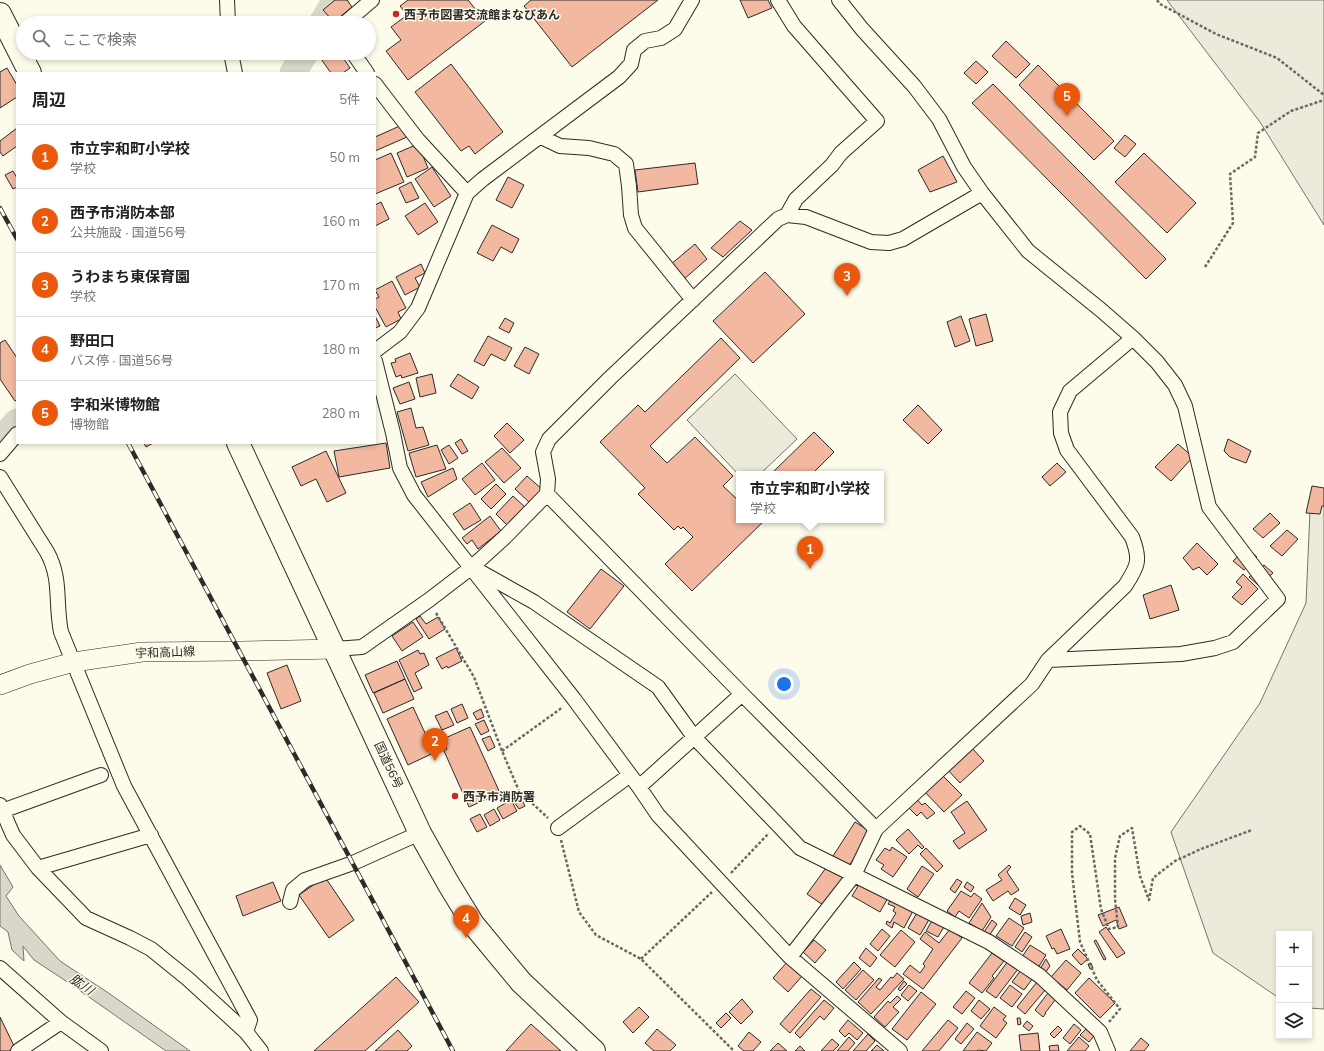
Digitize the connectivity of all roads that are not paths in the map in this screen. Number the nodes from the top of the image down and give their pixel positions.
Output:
1 (227, 0) edge
2 (372, 0) edge
3 (692, 0) edge
4 (778, 0) edge
5 (839, 0) edge
6 (0, 14) edge
7 (228, 16) edge
8 (353, 16) edge
9 (16, 45) edge
10 (23, 60) edge
11 (232, 60) edge
12 (358, 60) edge
13 (29, 72) edge
14 (235, 72) edge
15 (366, 72) edge
16 (376, 85) edge
17 (541, 137) junction
18 (982, 193) junction
19 (467, 194) junction
20 (787, 215) junction
21 (693, 300) junction
22 (1133, 338) junction
23 (376, 350) edge
24 (376, 365) edge
25 (16, 435) edge
26 (238, 444) edge
27 (0, 454) edge
28 (0, 477) edge
29 (547, 494) junction
30 (472, 567) junction
31 (335, 648) junction
32 (1048, 660) junction
33 (74, 662) junction
34 (0, 685) edge
35 (742, 694) junction
36 (694, 737) junction
37 (101, 775) dead end
38 (630, 775) junction
39 (639, 786) junction
40 (1, 808) edge
41 (558, 828) dead end
42 (876, 830) junction
43 (420, 833) junction
44 (151, 835) junction
45 (38, 868) junction
46 (854, 875) junction
47 (290, 902) dead end
48 (790, 957) junction
49 (0, 968) edge
50 (61, 1022) junction
51 (246, 1032) junction
52 (18, 1051) edge
53 (101, 1051) edge
54 (261, 1051) edge
55 (594, 1051) edge
56 (900, 1051) edge
57 (1108, 1051) edge

1 - 7 street
2 - 8 street
3 - 17 street
4 - 20 street
5 - 18 street
6 - 9 highway
10 - 13 highway
11 - 14 street
12 - 15 street
16 - 19 street
17 - 19 street
17 - 21 street
18 - 20 street
18 - 22 street
19 - 23 street
20 - 21 street
21 - 29 street
22 - 32 street
22 - 32 street
24 - 30 street
25 - 27 street
26 - 31 highway, 国道56号
28 - 33 street
29 - 30 street
29 - 35 street
30 - 31 street
30 - 36 street
30 - 38 street
31 - 33 main road, 宇和高山線
31 - 43 highway, 国道56号
32 - 42 street
33 - 34 main road, 宇和高山線
33 - 44 street
35 - 36 street
35 - 42 street
36 - 39 street
36 - 46 street
37 - 40 street
38 - 39 street
38 - 41 street
39 - 48 street
40 - 45 street
42 - 46 street
43 - 47 street
43 - 55 highway, 国道56号
44 - 45 street
44 - 51 street
45 - 51 street
46 - 48 street
46 - 57 street
48 - 56 street
49 - 50 street
50 - 52 street
50 - 53 street
51 - 54 street

